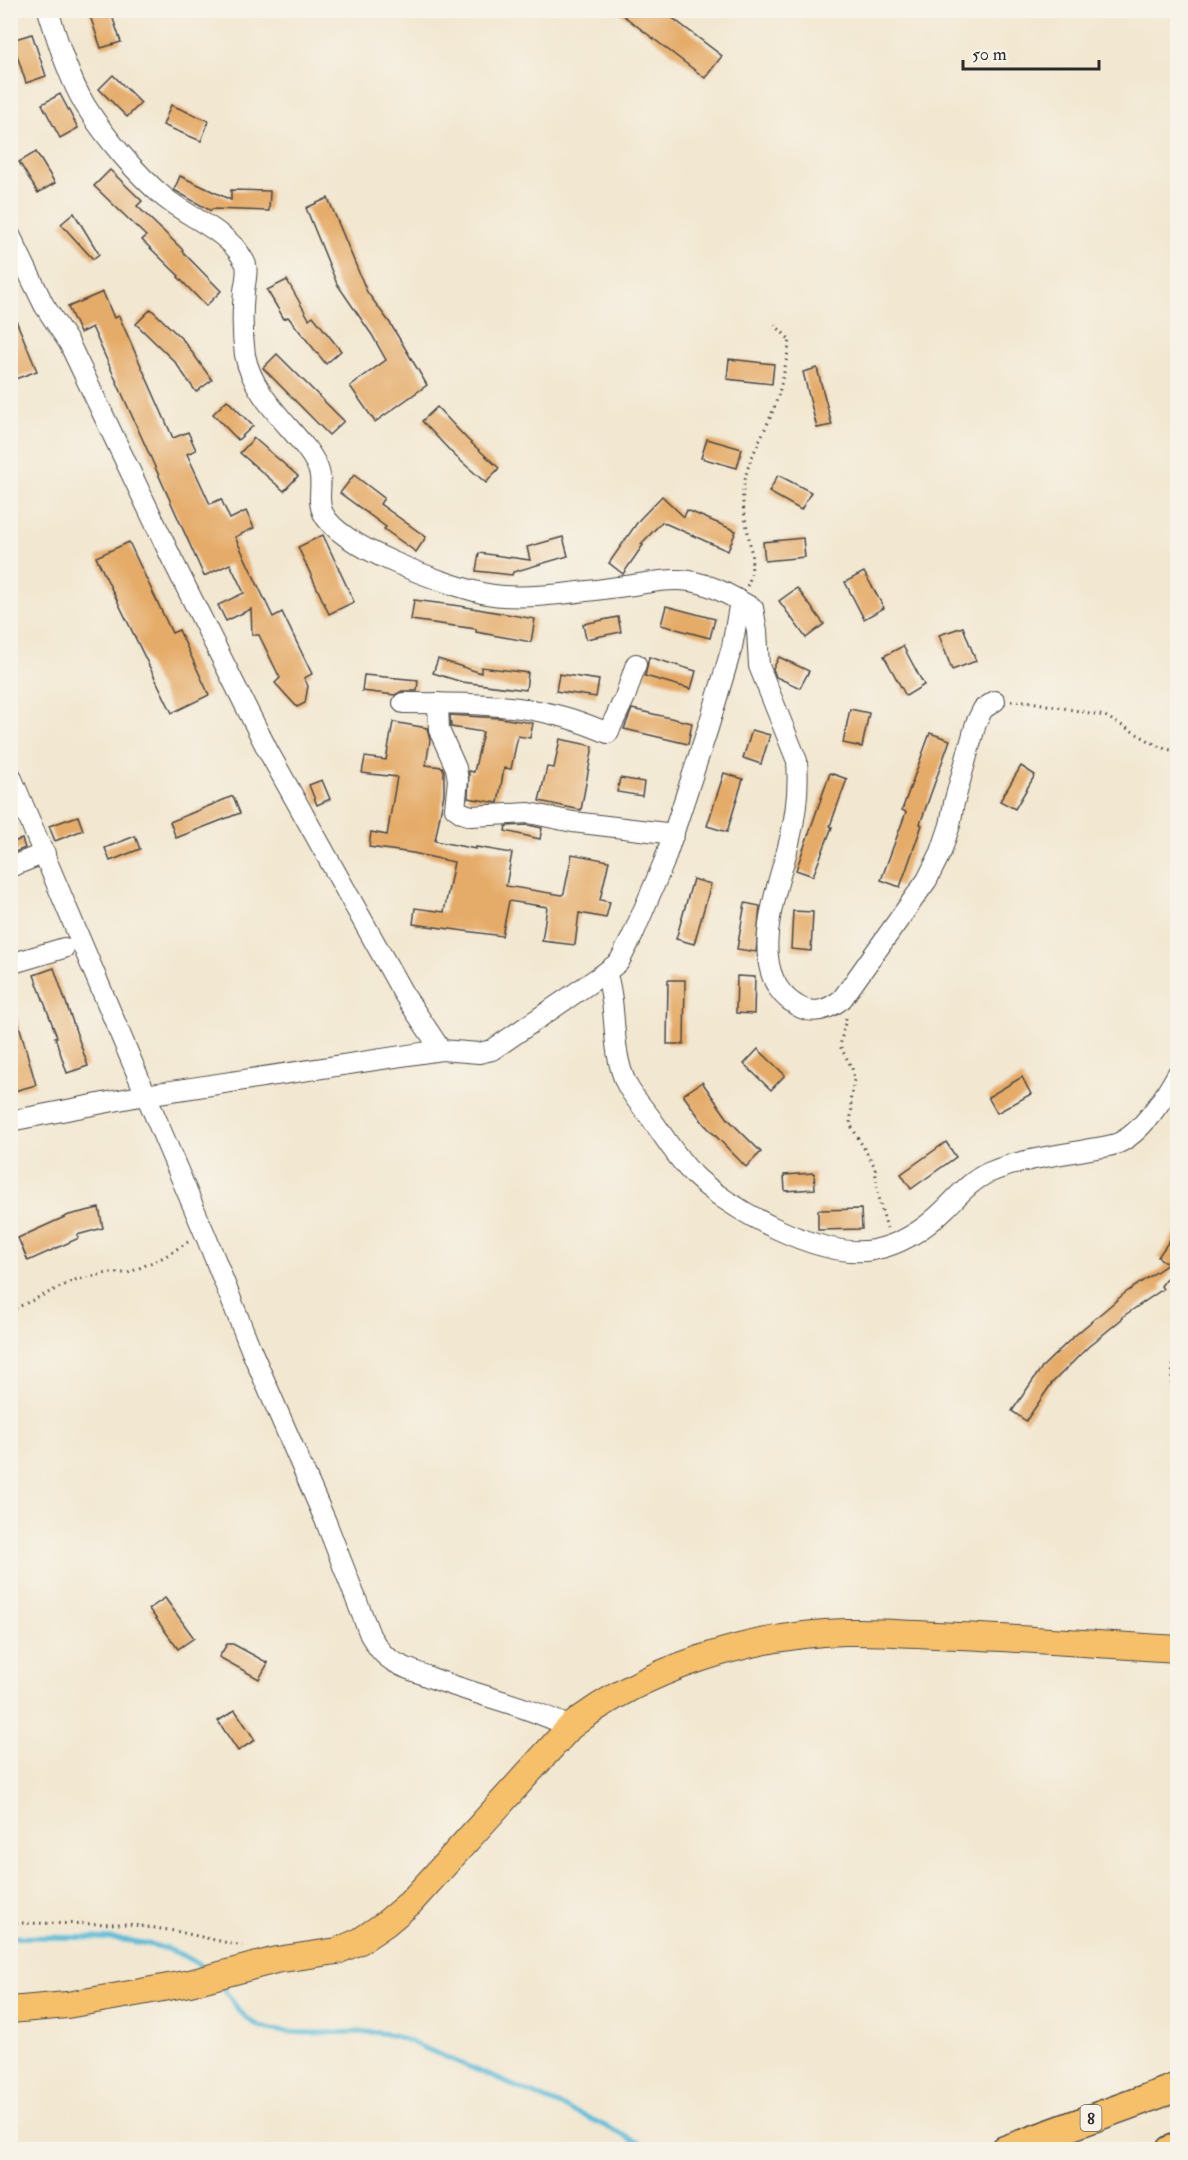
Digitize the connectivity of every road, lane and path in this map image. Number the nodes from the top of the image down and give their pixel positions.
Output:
1 (48, 10) edge
2 (10, 235) edge
3 (775, 325) dead end
4 (740, 601) junction
5 (636, 664) dead end
6 (994, 701) joint
7 (403, 703) dead end
8 (438, 703) junction
9 (1178, 752) edge
10 (10, 774) edge
11 (674, 834) junction
12 (45, 853) junction
13 (10, 867) edge
14 (64, 948) dead end
15 (10, 964) edge
16 (606, 972) junction
17 (842, 999) junction
18 (441, 1050) junction
19 (1178, 1073) edge
20 (146, 1095) junction
21 (10, 1121) edge
22 (207, 1239) junction
23 (894, 1243) junction
24 (10, 1311) edge
25 (1178, 1335) edge
26 (1178, 1420) edge
27 (1178, 1649) edge
28 (570, 1727) junction
29 (10, 1923) edge
30 (276, 1960) junction
31 (10, 2010) edge
32 (1178, 2087) edge
33 (1178, 2147) edge
34 (1005, 2150) edge
35 (1170, 2150) edge

1 - 4 street
2 - 18 street
3 - 4 path
4 - 11 street
4 - 17 street
5 - 8 street
6 - 9 path
6 - 17 street
7 - 8 street
8 - 11 street
10 - 12 street
11 - 16 street
12 - 13 street
12 - 20 street
14 - 15 street
16 - 18 street
16 - 23 street
17 - 23 path
18 - 20 street
19 - 23 street
20 - 21 street
20 - 22 street
22 - 24 path
22 - 28 street
25 - 26 path
27 - 28 main road
28 - 30 main road
29 - 30 path
30 - 31 main road
32 - 34 highway, 8
33 - 35 highway

